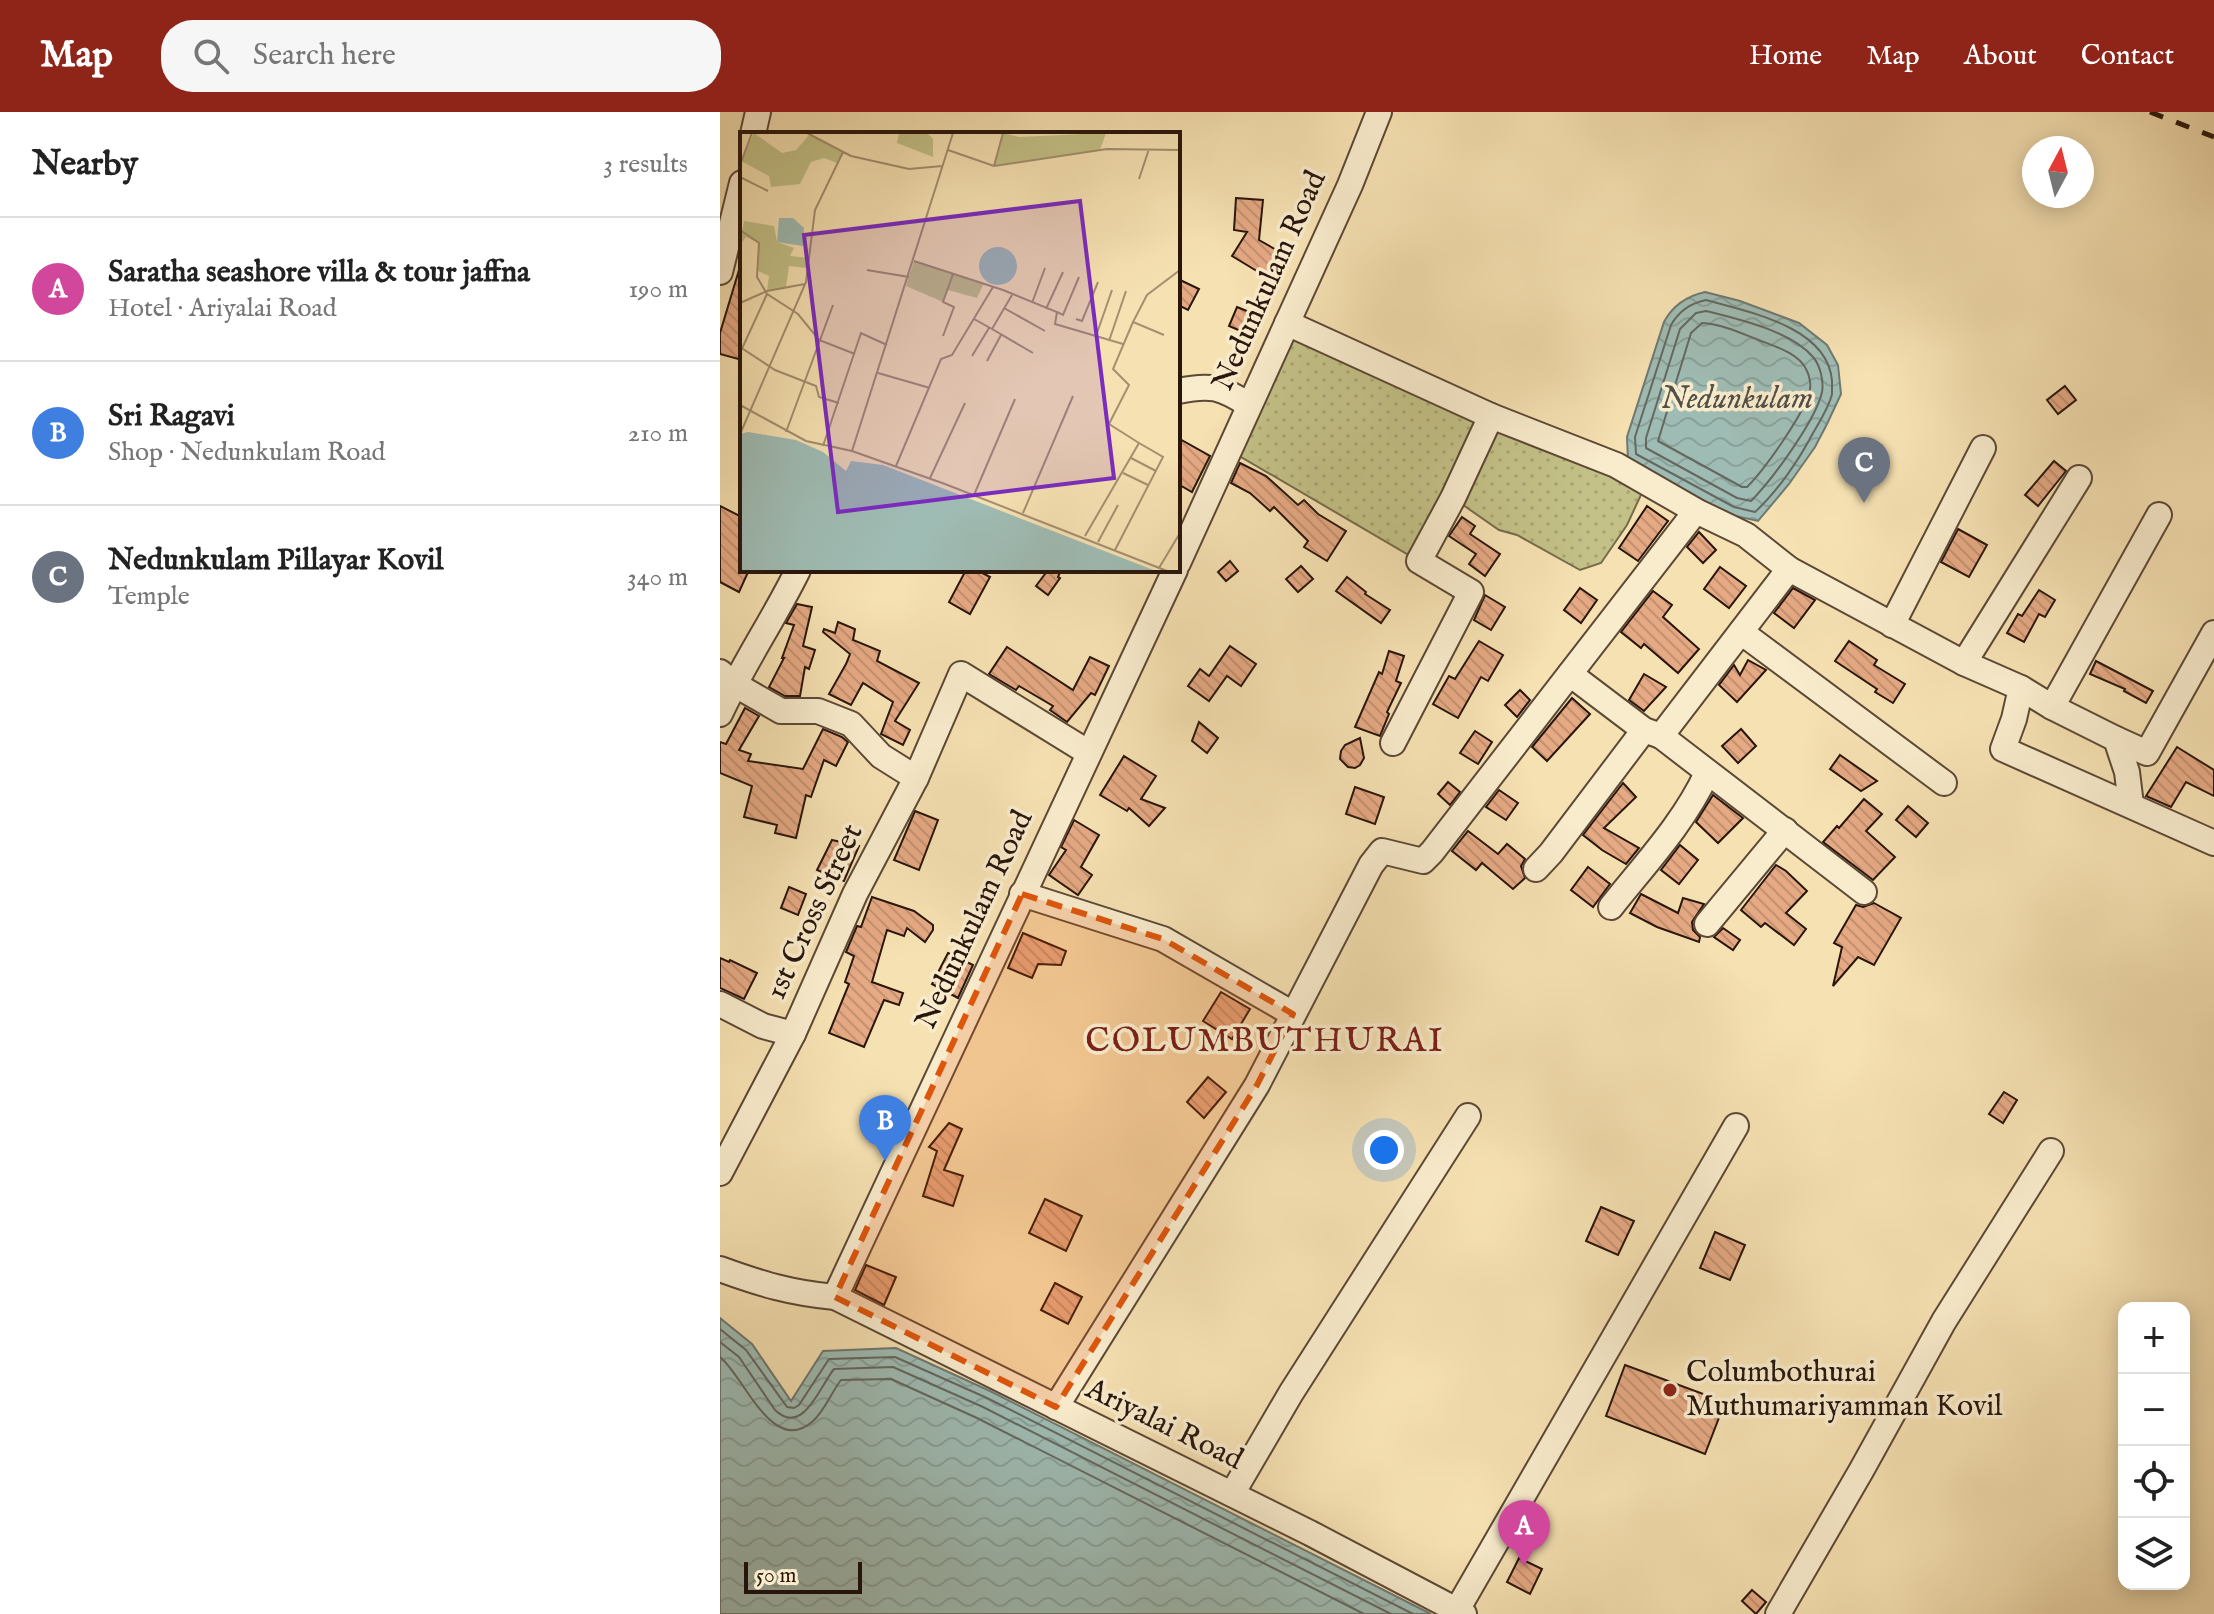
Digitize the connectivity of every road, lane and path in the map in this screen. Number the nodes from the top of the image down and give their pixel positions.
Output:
1 (758, 112) edge
2 (1379, 112) edge
3 (753, 132) edge
4 (740, 191) edge
5 (720, 272) edge
6 (1287, 323) junction
7 (1180, 391) edge
8 (1249, 405) junction
9 (1491, 416) junction
10 (1983, 448) dead end
11 (2079, 478) dead end
12 (1696, 511) junction
13 (2159, 515) dead end
14 (1180, 559) edge
15 (1789, 569) junction
16 (797, 572) edge
17 (1174, 572) edge
18 (1892, 625) junction
19 (1741, 632) junction
20 (2214, 633) edge
21 (1964, 663) junction
22 (1570, 674) junction
23 (727, 678) edge
24 (2021, 688) junction
25 (2052, 707) junction
26 (720, 714) edge
27 (1652, 733) junction
28 (2116, 739) junction
29 (1393, 743) dead end
30 (1089, 753) junction
31 (1707, 773) junction
32 (916, 778) junction
33 (1944, 783) dead end
34 (2131, 805) junction
35 (1785, 830) junction
36 (2214, 842) edge
37 (1536, 869) dead end
38 (1864, 892) dead end
39 (1022, 894) junction
40 (1611, 907) dead end
41 (1707, 924) dead end
42 (720, 1004) edge
43 (1293, 1014) junction
44 (793, 1034) junction
45 (1468, 1116) dead end
46 (1736, 1126) dead end
47 (2051, 1151) dead end
48 (720, 1173) edge
49 (720, 1269) edge
50 (835, 1297) junction
51 (1056, 1407) junction
52 (1232, 1494) junction
53 (1460, 1612) edge
54 (1778, 1614) edge

1 - 3 street
2 - 6 street, Nedunkulam Road
4 - 5 street
6 - 8 street, Nedunkulam Road
6 - 9 street
7 - 8 street
8 - 14 street, Nedunkulam Road
9 - 12 street
9 - 29 street
10 - 18 street
11 - 21 street
12 - 15 street
12 - 22 street
13 - 25 street
15 - 18 street
15 - 19 street
16 - 23 street
17 - 30 street, Nedunkulam Road
18 - 21 street
19 - 27 street
19 - 33 street
20 - 28 street
21 - 24 street
22 - 27 street
22 - 43 street
23 - 26 street
23 - 32 street
24 - 25 street
24 - 34 street
25 - 28 street
27 - 31 street
27 - 37 street
28 - 34 street
30 - 32 street, 1st Cross Street
30 - 39 street, Nedunkulam Road
31 - 35 street
31 - 40 street
32 - 44 street, 1st Cross Street
34 - 36 street
35 - 38 street
35 - 41 street
39 - 43 street
39 - 50 street, Nedunkulam Road
42 - 44 street
43 - 51 street
44 - 48 street, 1st Cross Street
45 - 52 street
46 - 53 street
47 - 54 street
49 - 50 street
50 - 51 street, Ariyalai Road
51 - 52 street, Ariyalai Road
52 - 53 street, Ariyalai Road

